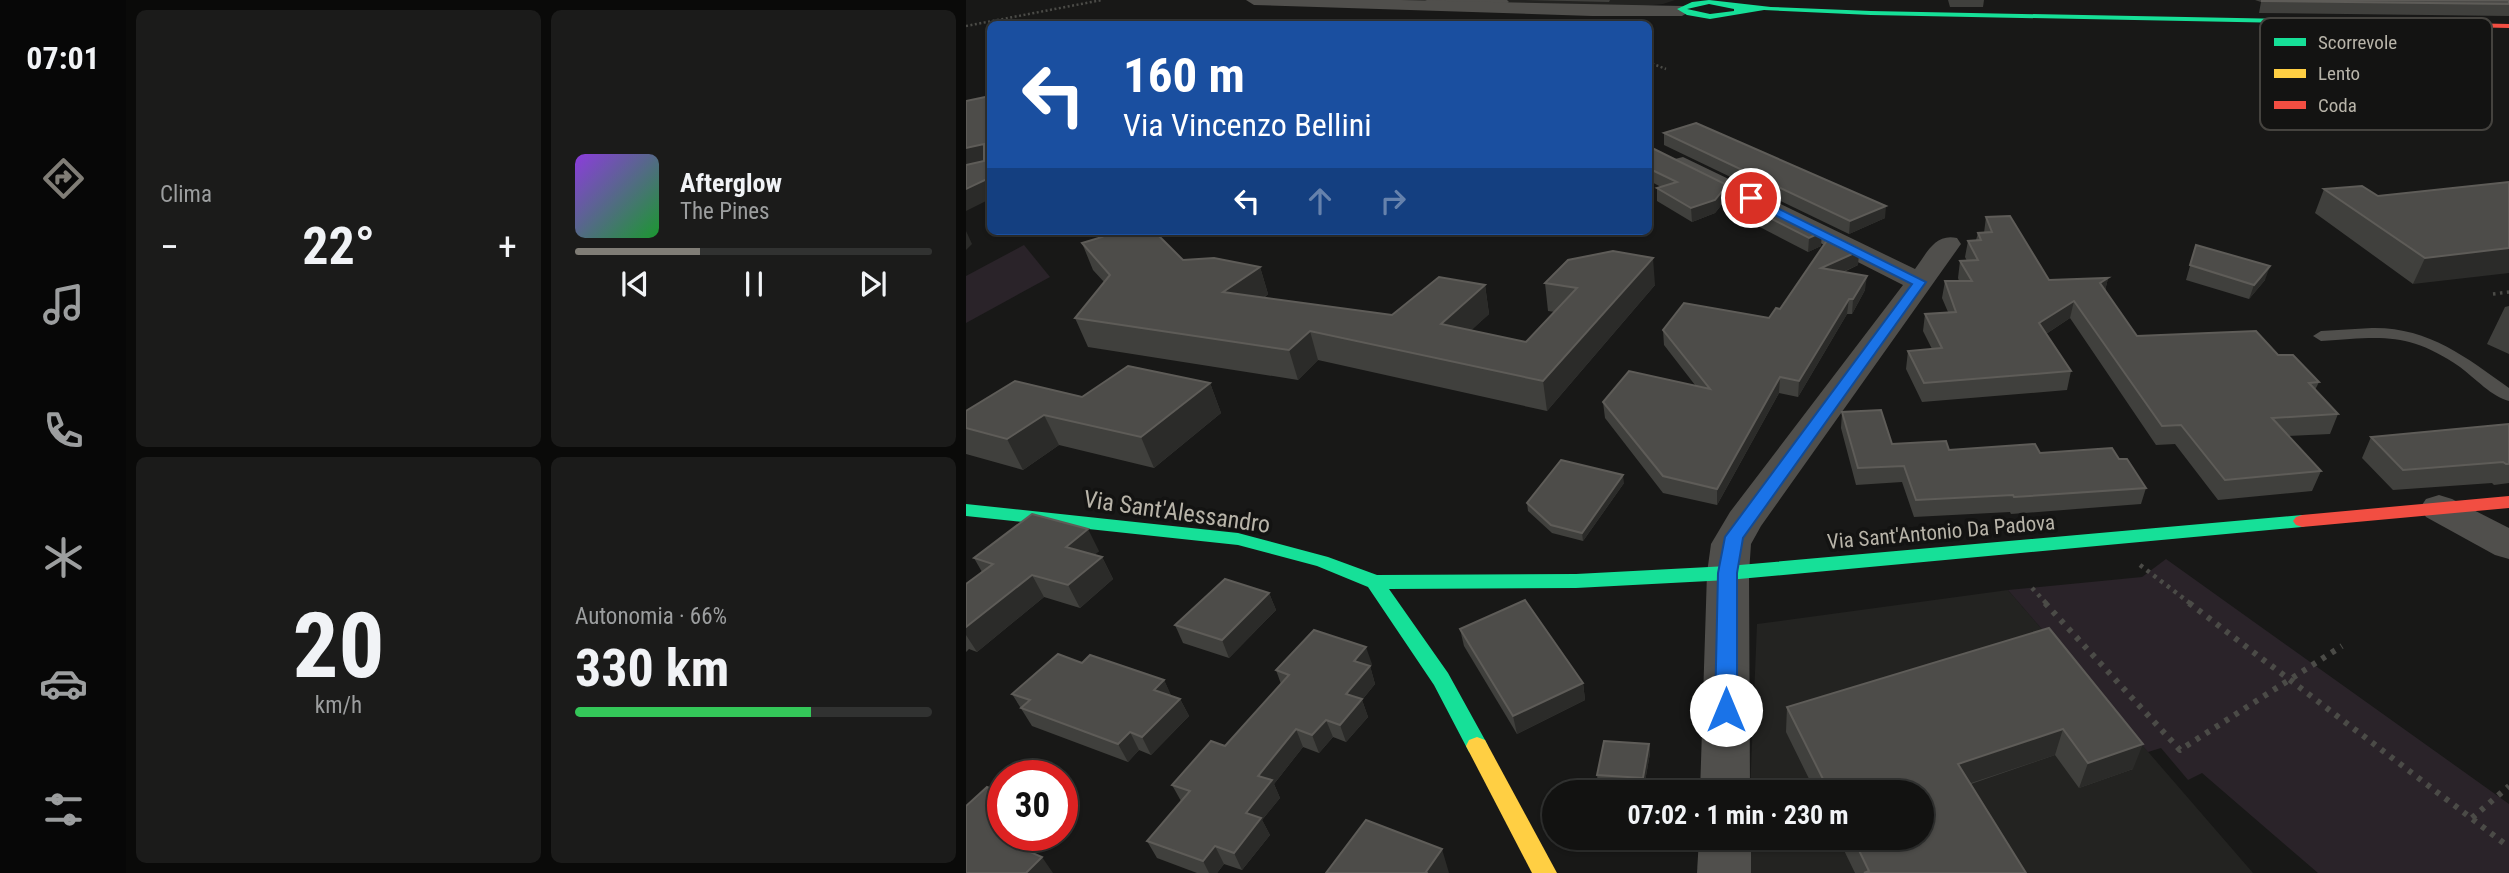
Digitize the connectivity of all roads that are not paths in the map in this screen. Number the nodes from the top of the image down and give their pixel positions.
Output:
1 (1254, 0) edge
2 (1429, 0) edge
3 (1529, 3) dead end
4 (1729, 4) edge
5 (1688, 7) edge
6 (1709, 17) junction
7 (2260, 20) edge
8 (1668, 24) junction
9 (1652, 27) edge
10 (1667, 156) edge
11 (1948, 244) dead end
12 (1920, 282) junction
13 (2321, 336) dead end
14 (2509, 396) edge
15 (2509, 502) edge
16 (2439, 508) junction
17 (966, 510) edge
18 (2509, 545) edge
19 (1728, 573) junction
20 (1375, 582) junction
21 (1725, 780) edge
22 (1725, 850) edge
23 (1545, 873) edge
24 (1724, 873) edge

1 - 5 street
2 - 3 lane
4 - 5 street
4 - 6 street
4 - 7 street
5 - 6 street
5 - 8 street
6 - 8 street
8 - 9 street
10 - 12 street
11 - 12 street
12 - 19 street
13 - 14 lane
15 - 16 street, Via Sant'Antonio Da Padova
16 - 18 street
16 - 19 street, Via Sant'Antonio Da Padova
17 - 20 street, Via Sant'Alessandro
19 - 20 street, Via Sant'Antonio Da Padova
19 - 21 street
20 - 23 street
22 - 24 street

